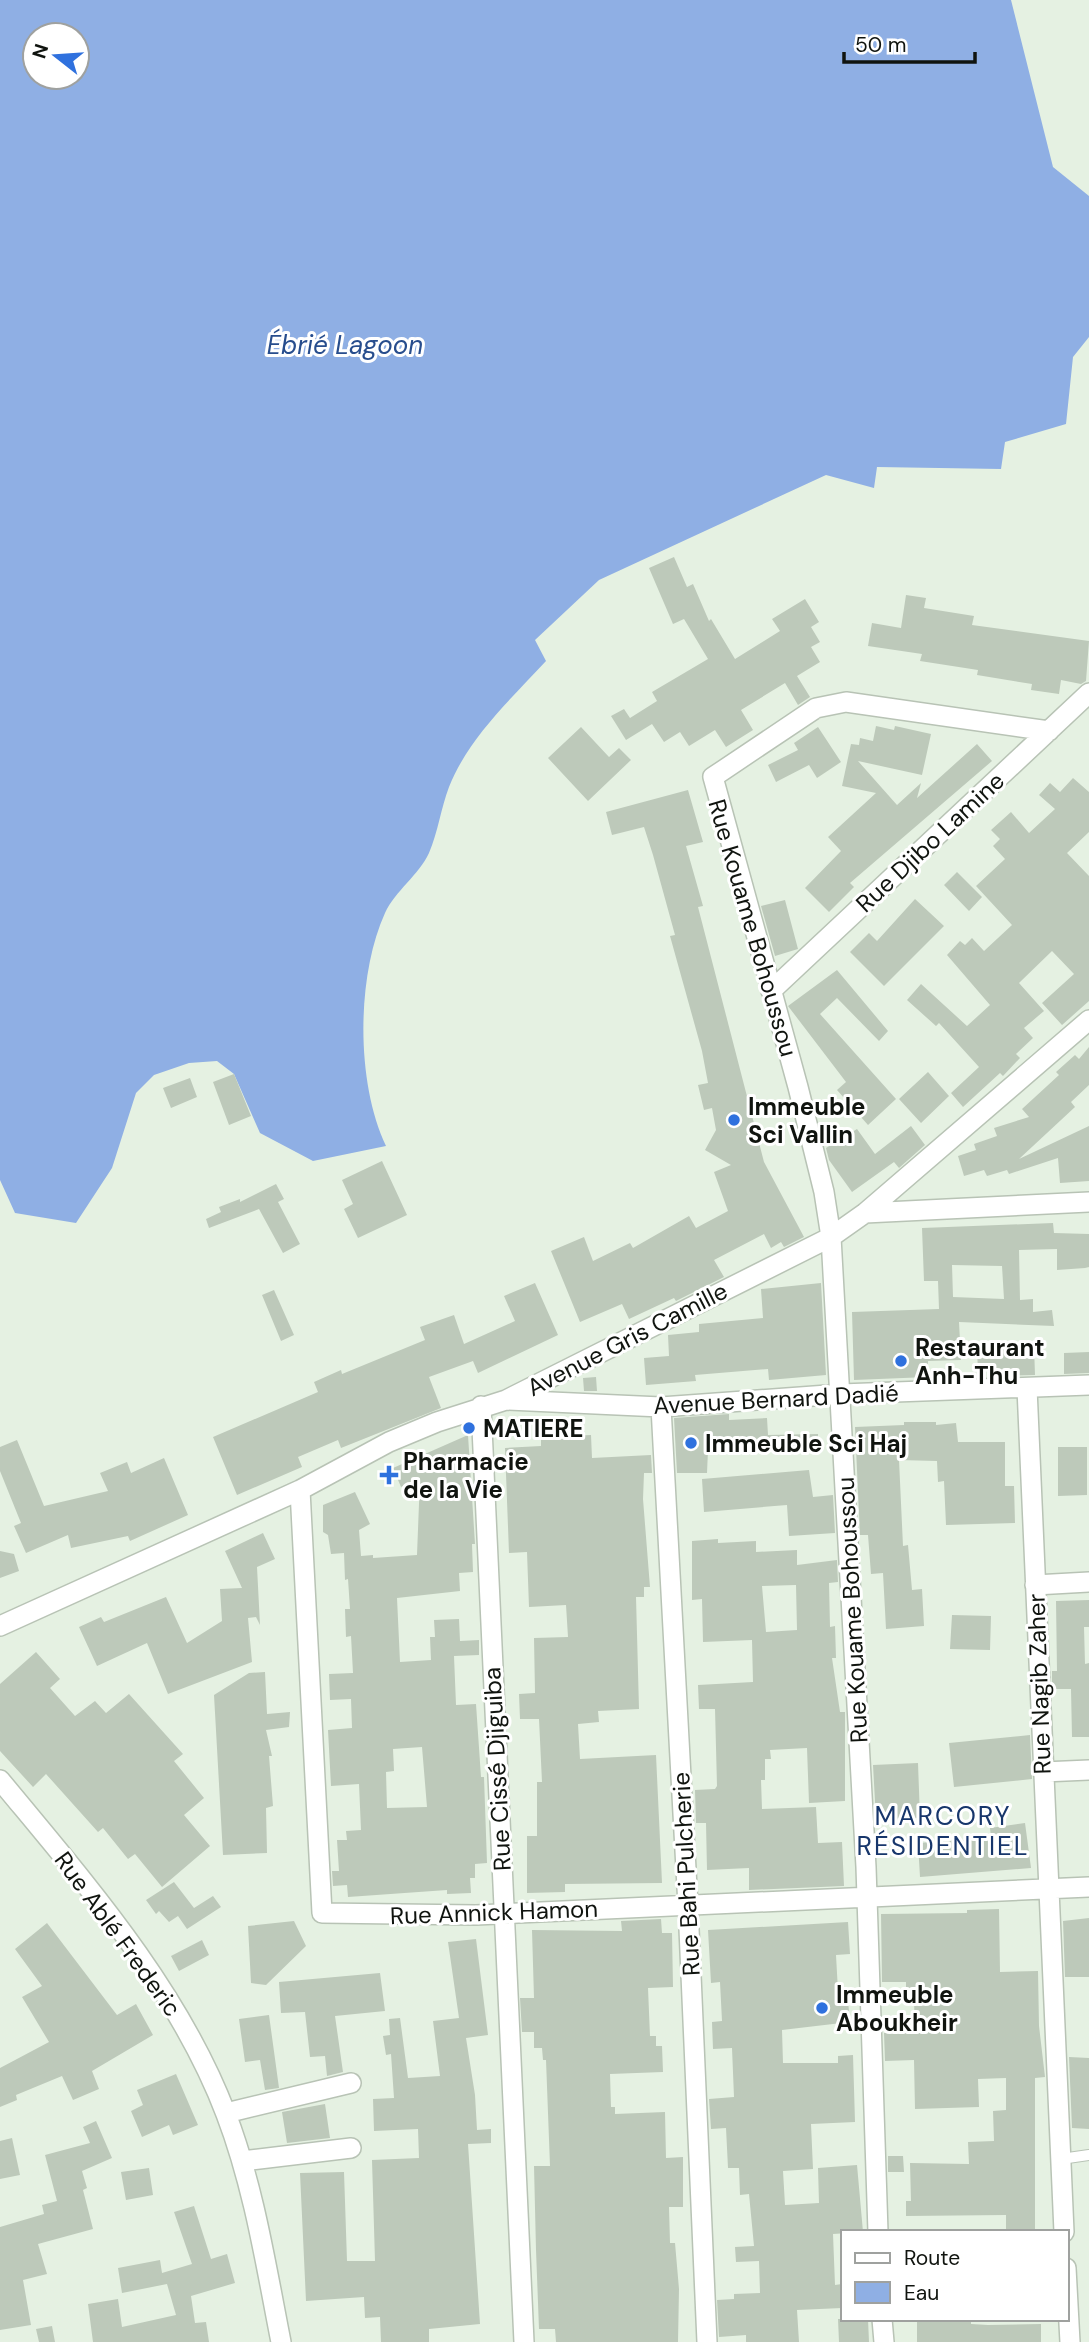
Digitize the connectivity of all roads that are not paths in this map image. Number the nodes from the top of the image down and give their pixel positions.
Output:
1 (1089, 693) edge
2 (1049, 731) junction
3 (771, 990) junction
4 (1089, 1020) edge
5 (1089, 1202) edge
6 (865, 1213) junction
7 (831, 1237) junction
8 (1089, 1385) edge
9 (1027, 1388) junction
10 (841, 1394) junction
11 (506, 1400) junction
12 (481, 1406) junction
13 (661, 1407) junction
14 (300, 1490) junction
15 (1089, 1582) edge
16 (1035, 1585) junction
17 (0, 1626) edge
18 (1089, 1770) edge
19 (1043, 1772) junction
20 (0, 1780) edge
21 (1089, 1887) edge
22 (1048, 1889) junction
23 (866, 1896) junction
24 (688, 1906) junction
25 (503, 1914) junction
26 (351, 2083) dead end
27 (226, 2113) junction
28 (351, 2148) dead end
29 (1089, 2155) edge
30 (1061, 2159) junction
31 (242, 2161) junction
32 (878, 2230) edge
33 (1065, 2230) edge
34 (1068, 2305) edge
35 (882, 2321) edge
36 (281, 2342) edge
37 (524, 2342) edge
38 (707, 2342) edge
39 (884, 2342) edge
40 (1070, 2342) edge

1 - 2 street, Rue Djibo Lamine
2 - 3 street, Rue Djibo Lamine
2 - 3 street, Rue Kouame Bohoussou
3 - 7 street, Rue Kouame Bohoussou
4 - 6 street, Avenue Gris Camille
5 - 6 street
6 - 7 street, Avenue Gris Camille
7 - 10 street, Rue Kouame Bohoussou
7 - 11 street, Avenue Gris Camille
8 - 9 street, Avenue Bernard Dadié
9 - 10 street, Avenue Bernard Dadié
9 - 16 street, Rue Nagib Zaher
10 - 13 street, Avenue Bernard Dadié
10 - 23 street, Rue Kouame Bohoussou
11 - 12 street, Avenue Gris Camille
11 - 13 street, Avenue Bernard Dadié
12 - 14 street, Avenue Gris Camille
12 - 25 street, Rue Cissé Djiguiba
13 - 24 street, Rue Bahi Pulcherie
14 - 17 street, Avenue Gris Camille
14 - 25 street, Rue Annick Hamon
15 - 16 street
16 - 19 street, Rue Nagib Zaher
18 - 19 street
19 - 22 street, Rue Nagib Zaher
20 - 27 street, Rue Ablé Frederic
21 - 22 street, Rue Annick Hamon
22 - 23 street, Rue Annick Hamon
22 - 30 street, Rue Nagib Zaher
23 - 24 street, Rue Annick Hamon
23 - 32 street, Rue Kouame Bohoussou
24 - 25 street, Rue Annick Hamon
24 - 38 street, Rue Bahi Pulcherie
25 - 37 street, Rue Cissé Djiguiba
26 - 27 street
27 - 31 street, Rue Ablé Frederic
28 - 31 street
29 - 30 lane
30 - 33 street, Rue Nagib Zaher
31 - 36 street, Rue Ablé Frederic
34 - 40 street
35 - 39 street

